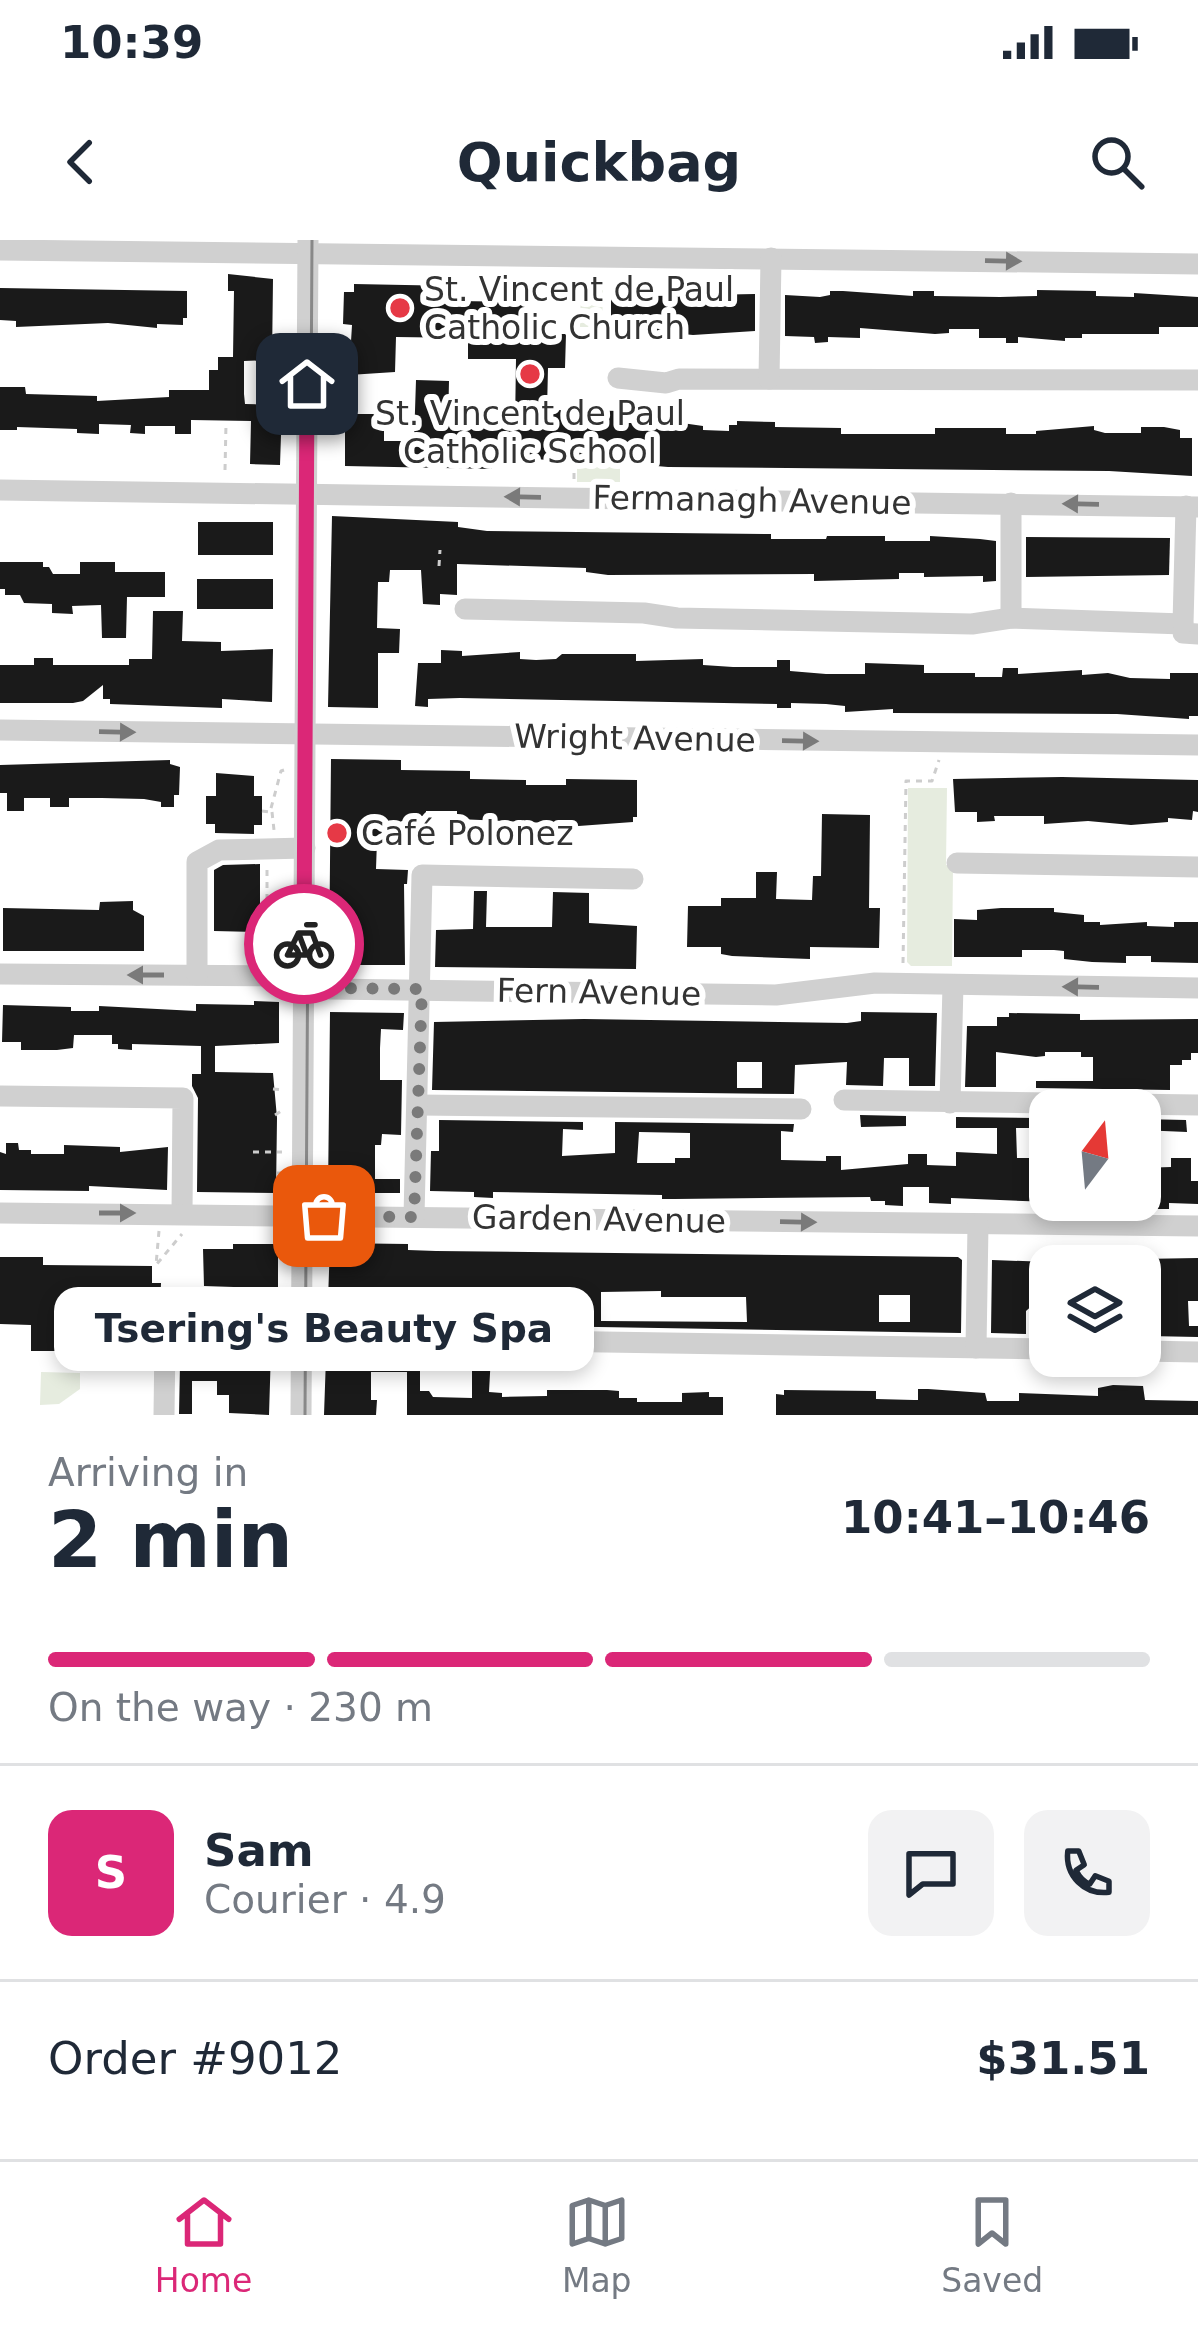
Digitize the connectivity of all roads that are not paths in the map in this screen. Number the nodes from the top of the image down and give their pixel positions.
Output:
1 (423, 247) edge
2 (308, 248) edge
3 (0, 250) edge
4 (771, 258) junction
5 (1198, 264) edge
6 (618, 378) dead end
7 (769, 379) junction
8 (1198, 380) edge
9 (0, 490) edge
10 (306, 493) junction
11 (1011, 503) junction
12 (1192, 507) edge
13 (465, 609) dead end
14 (1011, 619) junction
15 (1191, 629) edge
16 (0, 730) edge
17 (305, 735) junction
18 (1198, 745) edge
19 (305, 848) junction
20 (957, 863) dead end
21 (1198, 867) edge
22 (633, 879) dead end
23 (0, 974) edge
24 (196, 975) junction
25 (304, 983) junction
26 (953, 985) junction
27 (1198, 988) edge
28 (422, 989) junction
29 (0, 1096) edge
30 (844, 1100) dead end
31 (950, 1103) junction
32 (418, 1105) junction
33 (1198, 1105) edge
34 (801, 1109) dead end
35 (0, 1213) edge
36 (303, 1216) junction
37 (414, 1217) junction
38 (186, 1219) junction
39 (978, 1225) junction
40 (1198, 1226) edge
41 (165, 1339) dead end
42 (482, 1340) dead end
43 (976, 1348) junction
44 (1029, 1349) edge
45 (1161, 1351) edge
46 (1198, 1352) edge
47 (164, 1415) edge
48 (302, 1415) edge

1 - 2 street
1 - 4 street
2 - 3 street
2 - 10 street
4 -> 5 street
4 - 7 street
6 - 7 street
7 - 8 street
9 - 10 street, Fermanagh Avenue
11 -> 10 street, Fermanagh Avenue
10 - 17 street
12 -> 11 street, Fermanagh Avenue
11 - 14 street
12 - 15 street
13 - 14 street
14 - 15 street
16 -> 17 street, Wright Avenue
17 -> 18 street, Wright Avenue
17 - 19 street
19 - 24 street
19 - 25 street
20 - 21 street
22 - 28 street
24 -> 23 street, Fern Avenue
24 - 25 street, Fern Avenue
25 - 28 street, Fern Avenue
25 - 36 street
27 -> 26 street, Fern Avenue
26 - 28 street, Fern Avenue
26 - 31 street
28 - 32 street
29 - 38 street
30 - 31 street
31 - 33 street
32 - 34 street
32 - 37 street
35 -> 38 street, Garden Avenue
36 - 37 street, Garden Avenue
36 - 38 street, Garden Avenue
36 - 48 street
37 -> 39 street, Garden Avenue
39 - 40 street, Garden Avenue
39 - 43 street
41 - 47 street
42 - 43 street
43 - 44 street
45 - 46 street

